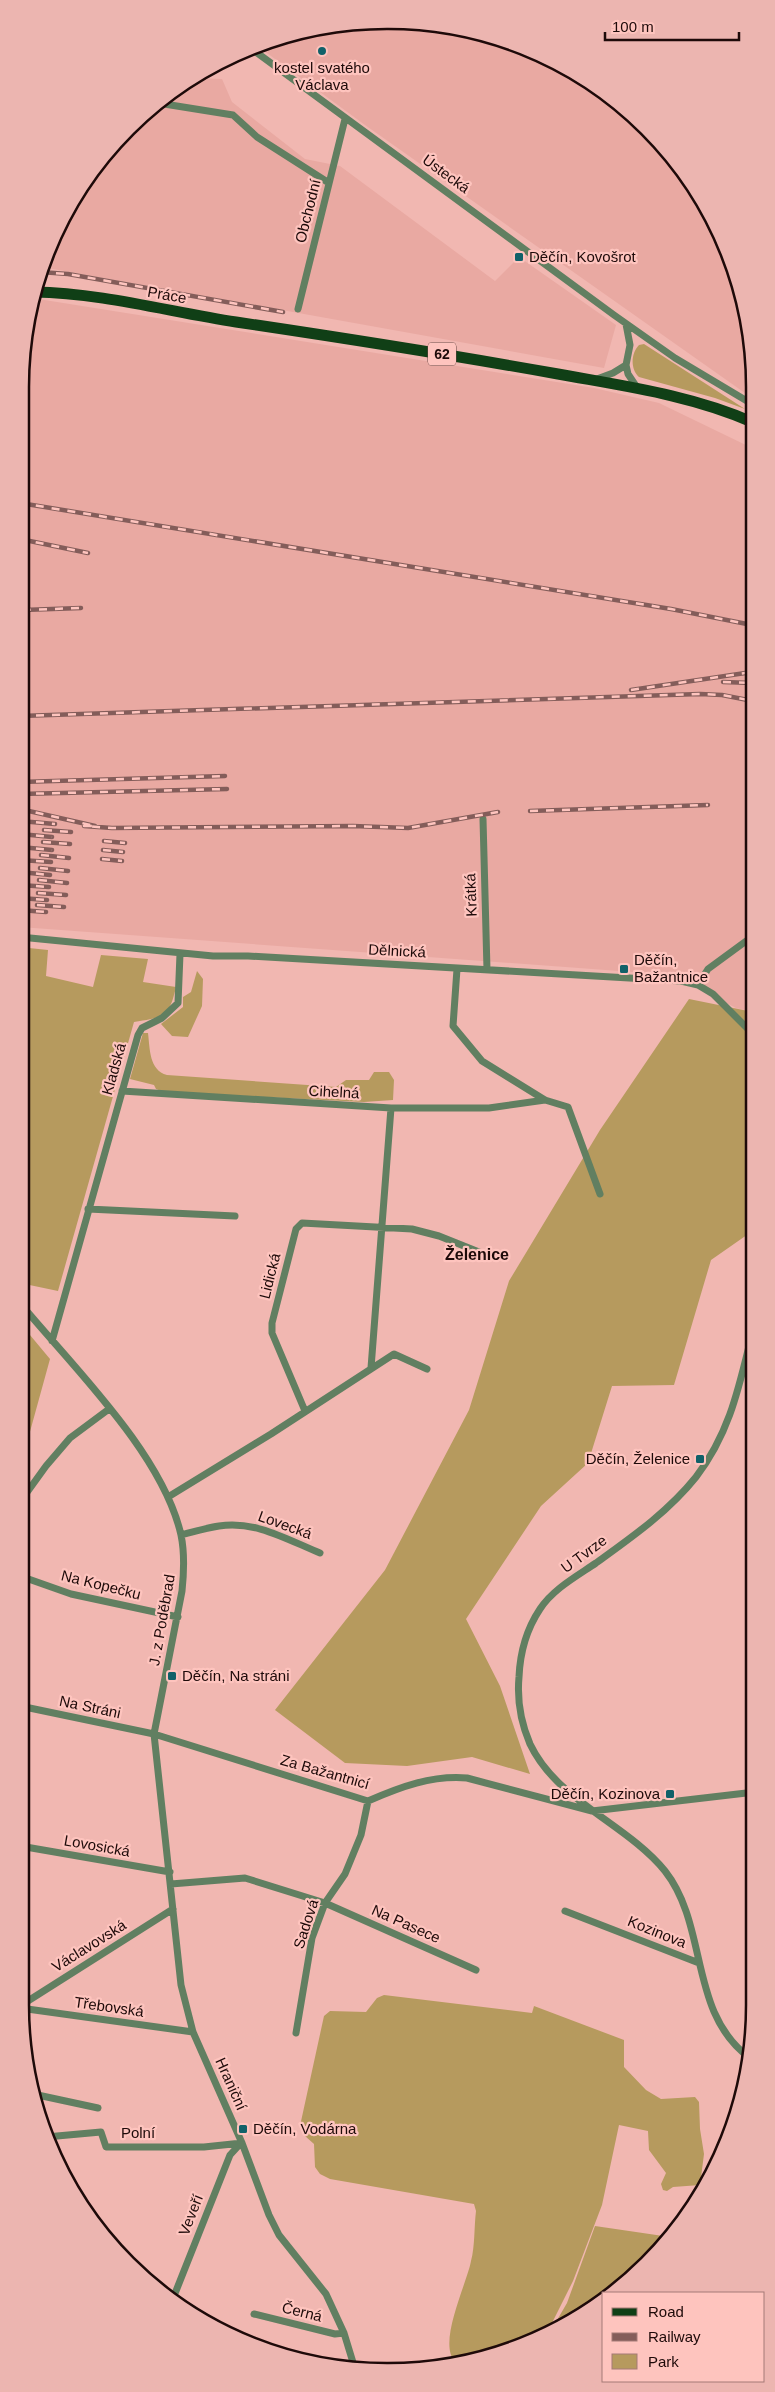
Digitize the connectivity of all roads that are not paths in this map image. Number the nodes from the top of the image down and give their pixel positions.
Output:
1 (258, 53) edge
2 (167, 105) edge
3 (345, 119) junction
4 (328, 183) junction
5 (42, 293) edge
6 (298, 309) dead end
7 (625, 323) junction
8 (626, 365) junction
9 (590, 380) junction
10 (638, 389) junction
11 (746, 400) edge
12 (746, 420) edge
13 (482, 819) dead end
14 (29, 939) edge
15 (746, 941) edge
16 (180, 954) junction
17 (457, 969) junction
18 (487, 970) junction
19 (698, 985) junction
20 (746, 1027) edge
21 (122, 1091) junction
22 (545, 1100) junction
23 (390, 1108) junction
24 (600, 1194) dead end
25 (88, 1209) junction
26 (235, 1216) dead end
27 (382, 1226) junction
28 (484, 1254) dead end
29 (29, 1314) edge
30 (52, 1342) junction
31 (746, 1360) edge
32 (371, 1368) junction
33 (427, 1369) dead end
34 (109, 1409) junction
35 (305, 1411) junction
36 (29, 1490) edge
37 (168, 1497) junction
38 (181, 1534) junction
39 (320, 1553) dead end
40 (29, 1579) edge
41 (178, 1617) junction
42 (29, 1708) edge
43 (154, 1734) junction
44 (746, 1793) edge
45 (368, 1801) junction
46 (592, 1811) junction
47 (29, 1848) edge
48 (170, 1872) junction
49 (171, 1884) junction
50 (325, 1903) junction
51 (173, 1909) junction
52 (565, 1910) dead end
53 (698, 1963) junction
54 (476, 1970) dead end
55 (29, 2001) edge
56 (29, 2008) edge
57 (193, 2032) junction
58 (296, 2033) dead end
59 (743, 2051) edge
60 (41, 2096) edge
61 (98, 2108) dead end
62 (54, 2136) edge
63 (242, 2143) junction
64 (175, 2293) edge
65 (254, 2314) dead end
66 (344, 2333) junction
67 (353, 2361) edge

1 - 3 street, Ústecká
2 - 4 street
3 - 4 street, Obchodní
3 - 7 street, Ústecká
4 - 6 street, Obchodní
5 - 9 main road, Práce / 62
7 - 8 street
7 - 11 street, Ústecká
8 - 9 street
8 - 10 street
9 - 10 main road, 62
10 - 12 main road, 62
13 - 18 street, Krátká
14 - 16 street, Dělnická
15 - 19 street
16 - 17 street, Dělnická
16 - 21 street, Kladská
17 - 18 street, Dělnická
17 - 22 street
18 - 19 street, Dělnická
19 - 20 street
21 - 23 street, Cihelná
21 - 25 street, Kladská
22 - 23 street, Cihelná
22 - 24 street
23 - 27 street
25 - 26 street
25 - 30 street, Kladská
27 - 28 street
27 - 32 street
27 - 35 street, Lidická
29 - 30 street, J. z Poděbrad
30 - 34 street, J. z Poděbrad
31 - 46 street, U Tvrze
32 - 33 street
32 - 35 street
34 - 36 street
34 - 37 street, J. z Poděbrad
35 - 37 street
37 - 38 street, J. z Poděbrad
38 - 39 street, Lovecká
38 - 41 street, J. z Poděbrad
40 - 41 street, Na Kopečku
41 - 43 street, J. z Poděbrad
42 - 43 street, Na Stráni
43 - 45 street, Za Bažantnicí
43 - 48 street, J. z Poděbrad
44 - 46 street, Za Bažantnicí
45 - 46 street, Za Bažantnicí
45 - 50 street, Sadová
46 - 53 street, Kozinova
47 - 48 street, Lovosická
48 - 49 street, Hraniční
49 - 50 street
49 - 51 street, Hraniční
50 - 54 street, Na Pasece
50 - 58 street, Sadová
51 - 55 street, Václavovská
51 - 57 street, Hraniční
52 - 53 street, Kozinova
53 - 59 street
56 - 57 street, Třebovská
57 - 63 street, Hraniční
60 - 61 street
62 - 63 street, Polní
63 - 64 street, Veveří
63 - 66 street, Hraniční
65 - 66 street, Černá
66 - 67 street, Hraniční

